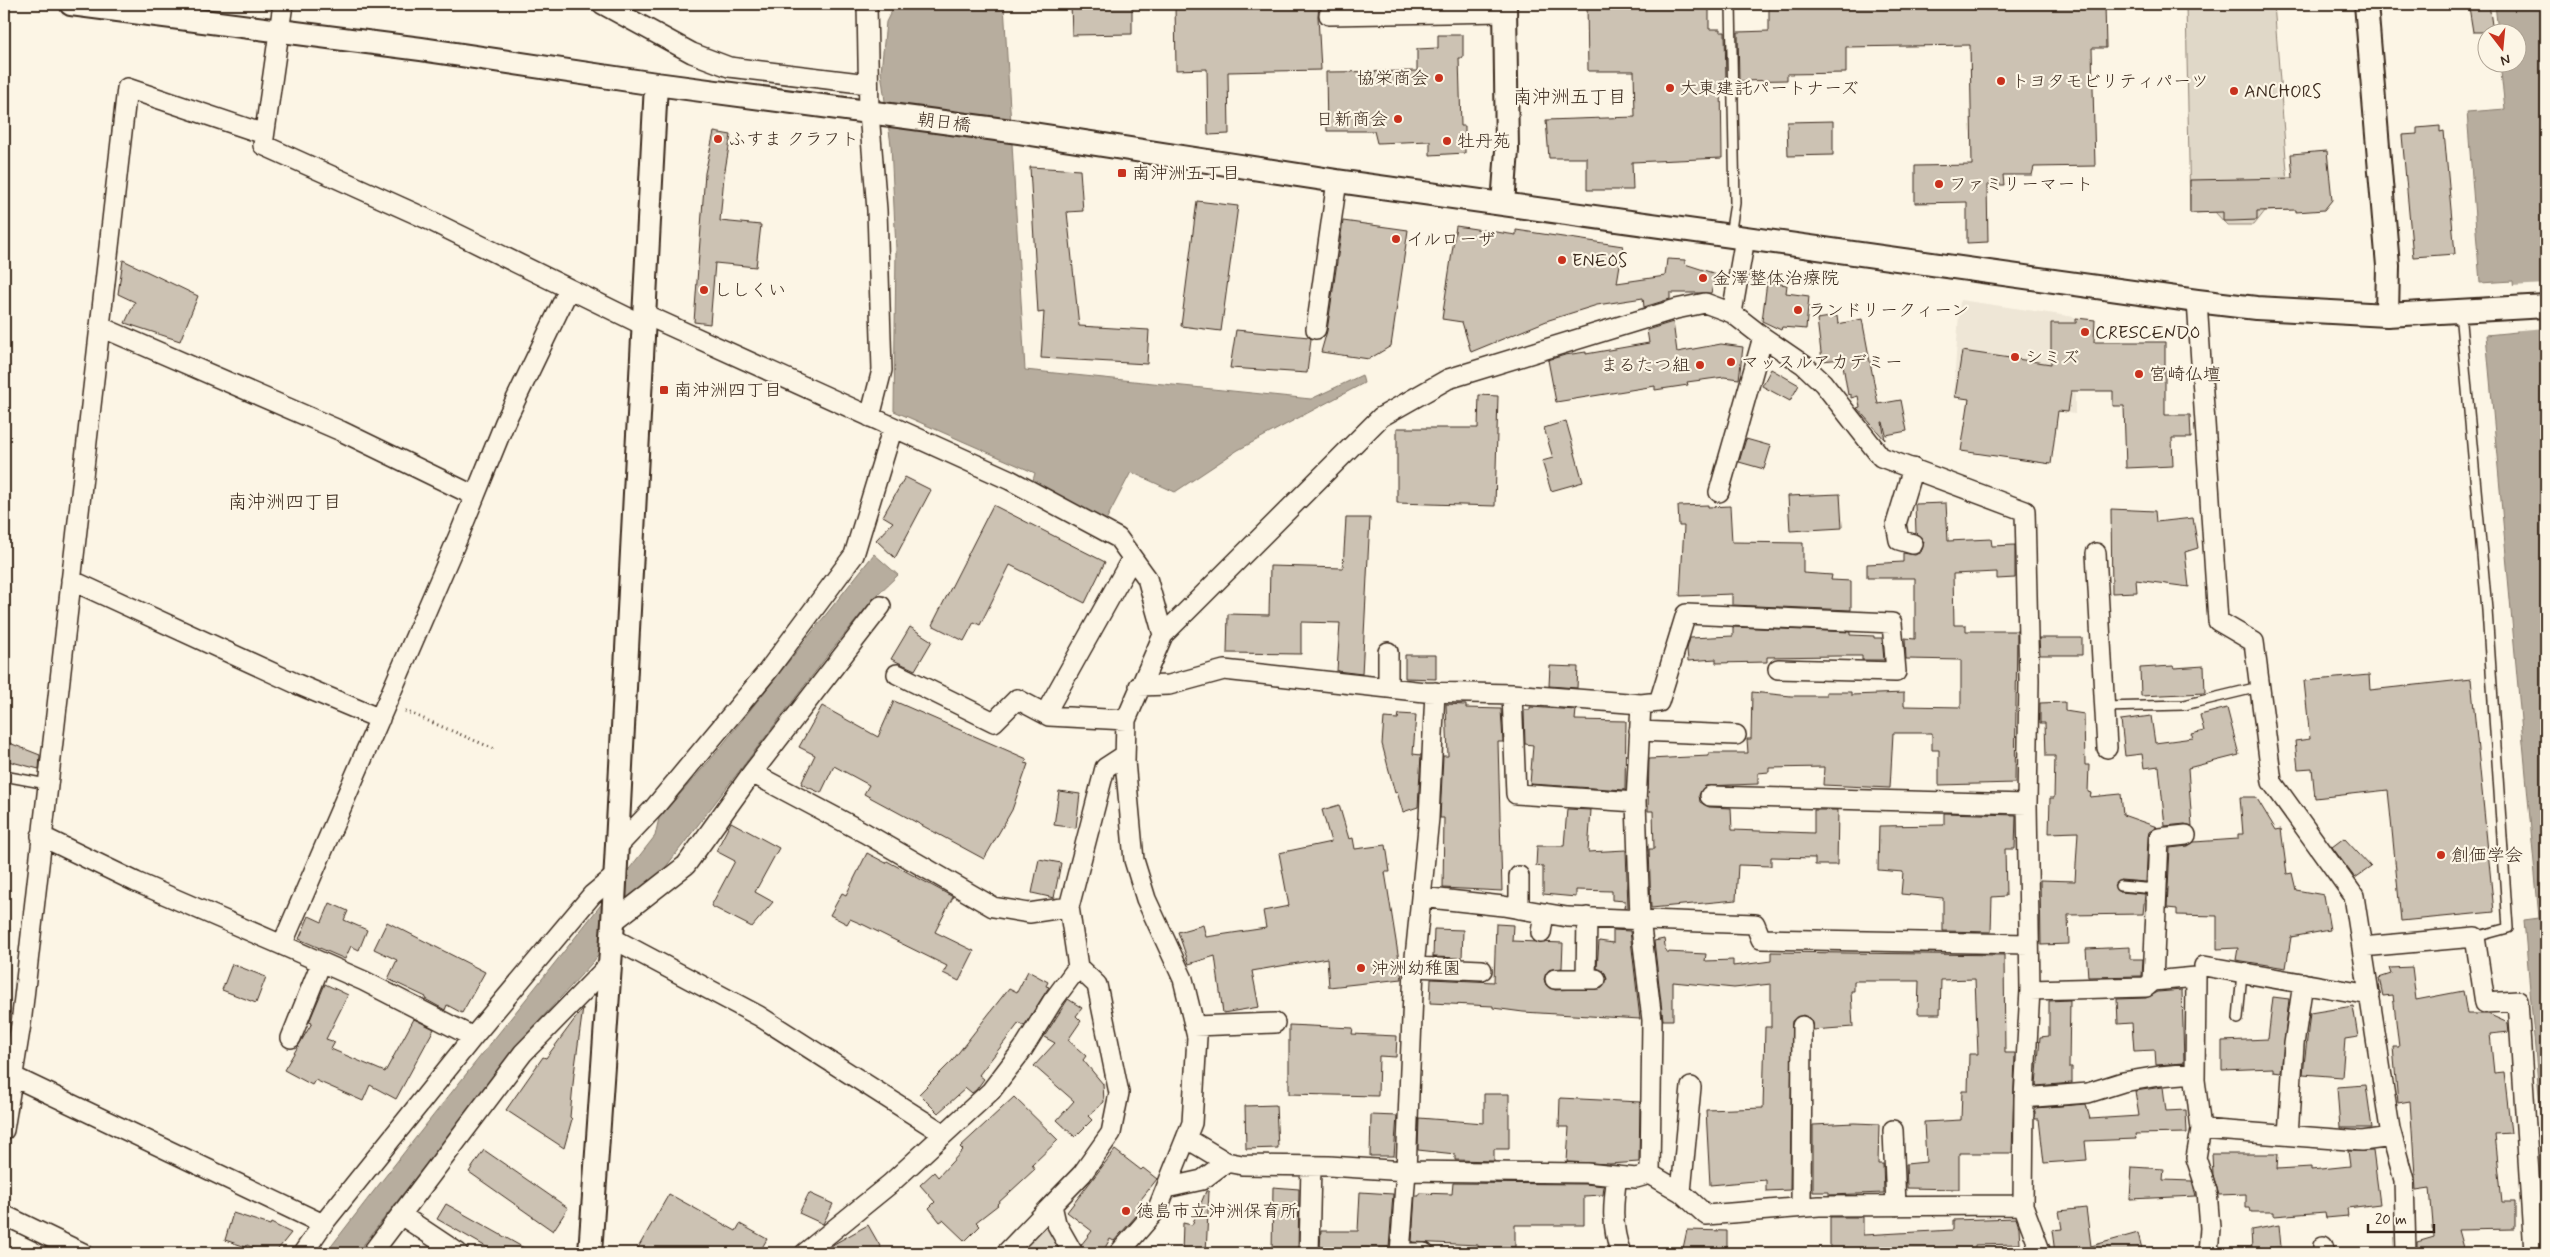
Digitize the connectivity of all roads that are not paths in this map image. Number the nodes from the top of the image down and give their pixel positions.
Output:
1 (71, 4) edge
2 (284, 4) edge
3 (602, 4) edge
4 (867, 4) edge
5 (1731, 4) edge
6 (2366, 4) edge
7 (1505, 8) edge
8 (1329, 16) dead end
9 (279, 31) junction
10 (656, 84) junction
11 (868, 84) junction
12 (869, 113) junction
13 (264, 134) junction
14 (1338, 181) junction
15 (1503, 204) junction
16 (1737, 237) junction
17 (569, 289) junction
18 (2198, 302) junction
19 (2546, 306) edge
20 (2463, 312) junction
21 (1732, 313) junction
22 (2387, 315) junction
23 (644, 320) junction
24 (101, 327) junction
25 (1316, 329) dead end
26 (1763, 337) junction
27 (870, 417) junction
28 (893, 427) junction
29 (1912, 468) junction
30 (1720, 492) dead end
31 (475, 496) junction
32 (1913, 544) dead end
33 (2096, 553) dead end
34 (1132, 558) junction
35 (71, 580) junction
36 (881, 606) dead end
37 (1163, 634) junction
38 (1388, 652) dead end
39 (1778, 669) dead end
40 (897, 674) dead end
41 (1139, 686) junction
42 (1388, 687) junction
43 (2259, 687) junction
44 (1435, 692) junction
45 (1512, 694) junction
46 (1641, 704) junction
47 (2104, 707) junction
48 (383, 711) junction
49 (1045, 714) junction
50 (1126, 720) junction
51 (1639, 731) junction
52 (1736, 734) dead end
53 (2107, 748) dead end
54 (1125, 755) junction
55 (752, 773) junction
56 (4, 776) edge
57 (47, 784) junction
58 (1710, 796) dead end
59 (1636, 802) junction
60 (2027, 804) junction
61 (2186, 835) dead end
62 (41, 836) junction
63 (617, 848) junction
64 (616, 875) junction
65 (1519, 876) dead end
66 (2120, 886) dead end
67 (2156, 889) junction
68 (1421, 897) junction
69 (1069, 908) junction
70 (1519, 909) junction
71 (1544, 913) junction
72 (1587, 918) junction
73 (1640, 919) junction
74 (613, 930) junction
75 (1541, 933) dead end
76 (2475, 937) junction
77 (2029, 944) junction
78 (282, 945) junction
79 (2362, 947) junction
80 (321, 963) junction
81 (611, 963) junction
82 (2204, 966) dead end
83 (1078, 967) junction
84 (1414, 968) junction
85 (1482, 970) dead end
86 (2242, 972) junction
87 (1555, 978) dead end
88 (2153, 981) junction
89 (2303, 983) junction
90 (2030, 990) junction
91 (2370, 995) junction
92 (2238, 1019) dead end
93 (1275, 1022) dead end
94 (1194, 1026) junction
95 (1802, 1026) dead end
96 (473, 1037) junction
97 (291, 1038) dead end
98 (2195, 1073) junction
99 (12, 1076) junction
100 (1690, 1087) dead end
101 (2024, 1098) junction
102 (2201, 1129) junction
103 (4, 1130) edge
104 (1893, 1130) dead end
105 (944, 1134) junction
106 (2288, 1135) junction
107 (2392, 1137) junction
108 (1186, 1138) junction
109 (1226, 1162) junction
110 (1310, 1166) junction
111 (1406, 1171) junction
112 (1650, 1174) junction
113 (1617, 1176) junction
114 (1166, 1188) junction
115 (1681, 1192) junction
116 (1052, 1205) junction
117 (2023, 1205) junction
118 (1896, 1206) junction
119 (1801, 1207) junction
120 (4, 1215) edge
121 (401, 1215) junction
122 (323, 1224) junction
123 (83, 1253) edge
124 (303, 1253) edge
125 (372, 1253) edge
126 (458, 1253) edge
127 (590, 1253) edge
128 (805, 1253) edge
129 (1006, 1253) edge
130 (1073, 1253) edge
131 (1119, 1253) edge
132 (1309, 1253) edge
133 (1400, 1253) edge
134 (1424, 1253) edge
135 (1621, 1253) edge
136 (2040, 1253) edge
137 (2208, 1253) edge
138 (2406, 1253) edge
139 (2533, 1253) edge

1 - 9 street, 朝日橋
2 - 9 street
3 - 11 street
4 - 11 street
5 - 16 lane
6 - 22 street
7 - 8 street
7 - 15 street
9 - 10 street, 朝日橋
9 - 13 street
10 - 12 street, 朝日橋
10 - 23 street
11 - 12 street
12 - 14 street, 朝日橋
12 - 27 street
13 - 17 street
13 - 24 street
14 - 15 street, 朝日橋
14 - 25 street
15 - 16 street, 朝日橋
16 - 18 street, 朝日橋
16 - 21 street
17 - 23 street
17 - 31 street
18 - 22 street, 朝日橋
18 - 43 street
19 - 20 street, 朝日橋
20 - 22 street, 朝日橋
20 - 76 lane
21 - 26 street
21 - 37 street
23 - 27 street
23 - 63 street
24 - 31 street
24 - 35 street
26 - 29 street
26 - 30 street
27 - 28 street
28 - 34 street
28 - 63 street
29 - 32 street
29 - 60 street
31 - 48 street
33 - 47 street
34 - 37 street
34 - 49 street
35 - 48 street
35 - 57 street
36 - 55 street
37 - 41 street
38 - 42 street
39 - 46 street
40 - 49 street
41 - 42 street
41 - 50 street
42 - 44 street
43 - 47 lane
43 - 79 street
44 - 45 street
44 - 68 street
45 - 46 street
45 - 59 street
46 - 51 street
47 - 53 street
48 - 78 street
49 - 50 street
50 - 54 street
51 - 52 street
51 - 59 street
54 - 69 street
54 - 94 street
55 - 69 street
55 - 74 street
56 - 57 lane
57 - 62 street
58 - 60 street
59 - 73 street
60 - 77 street
61 - 67 street
62 - 78 street
62 - 99 street
63 - 64 street
64 - 74 street
64 - 96 street
65 - 70 street
66 - 67 lane
67 - 88 street
68 - 70 street
68 - 84 street
69 - 83 street
70 - 71 street
71 - 72 street
71 - 75 street
72 - 73 street
72 - 87 street
73 - 77 street
73 - 112 street
74 - 81 street
74 - 105 street
76 - 79 street
76 - 139 street
77 - 90 street
78 - 80 street
79 - 91 street
80 - 96 street
80 - 97 street
81 - 121 street
81 - 127 street
82 - 86 street
83 - 105 street
83 - 116 street
84 - 85 street
84 - 111 street
86 - 89 street
86 - 92 lane
88 - 90 street
88 - 98 street
89 - 91 street
89 - 106 street
90 - 101 street
91 - 107 street
93 - 94 street
94 - 108 street
95 - 119 street
96 - 122 street
98 - 101 street
98 - 102 street
99 - 103 street
99 - 122 street
100 - 115 street
101 - 117 street
102 - 106 street
102 - 137 street
104 - 118 street
105 - 128 street
106 - 107 street
107 - 138 street
108 - 109 street
108 - 114 street
109 - 110 street
109 - 114 street
110 - 111 street
110 - 132 street
111 - 113 street
111 - 133 street
112 - 113 street
112 - 115 street
113 - 135 street
114 - 131 street
115 - 119 street
116 - 129 street
116 - 130 street
117 - 118 street
117 - 136 street
118 - 119 street
120 - 123 street
121 - 125 street
121 - 126 street
122 - 124 street
133 - 134 street

